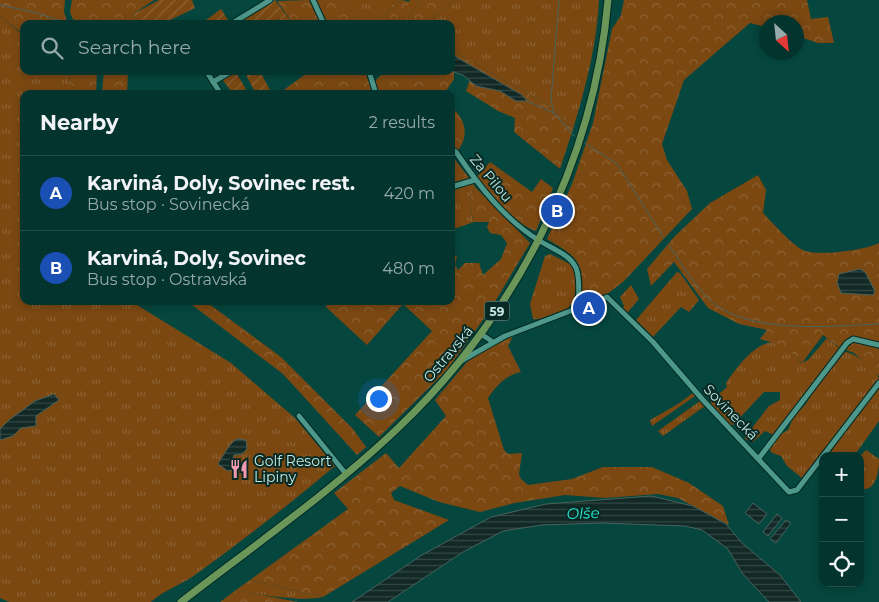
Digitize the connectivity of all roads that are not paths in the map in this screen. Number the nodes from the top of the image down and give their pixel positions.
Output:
1 (270, 0) edge
2 (313, 0) edge
3 (608, 0) edge
4 (237, 20) edge
5 (322, 20) edge
6 (209, 75) edge
7 (225, 75) edge
8 (370, 75) edge
9 (213, 82) junction
10 (218, 90) edge
11 (375, 90) edge
12 (455, 151) edge
13 (475, 180) junction
14 (455, 186) edge
15 (538, 240) junction
16 (578, 310) junction
17 (481, 334) junction
18 (492, 342) junction
19 (879, 345) edge
20 (461, 361) junction
21 (879, 383) edge
22 (299, 416) dead end
23 (826, 452) edge
24 (759, 458) junction
25 (819, 461) edge
26 (346, 474) junction
27 (181, 602) edge

1 - 4 street
2 - 5 street
3 - 15 main road, Ostravská / 59
6 - 9 street
7 - 9 street
8 - 11 street
9 - 10 street
12 - 13 street, Za Pilou
13 - 14 street
13 - 15 street, Za Pilou
15 - 16 street
15 - 17 main road, Ostravská / 59
16 - 18 street, Sovinecká
16 - 24 street, Sovinecká
17 - 18 street
17 - 20 main road, Ostravská / 59
18 - 20 street, Sovinecká
19 - 24 street, Sovinecká
20 - 26 main road, Ostravská / 59
21 - 23 street
22 - 26 street
24 - 25 street
26 - 27 main road, Ostravská / 59

